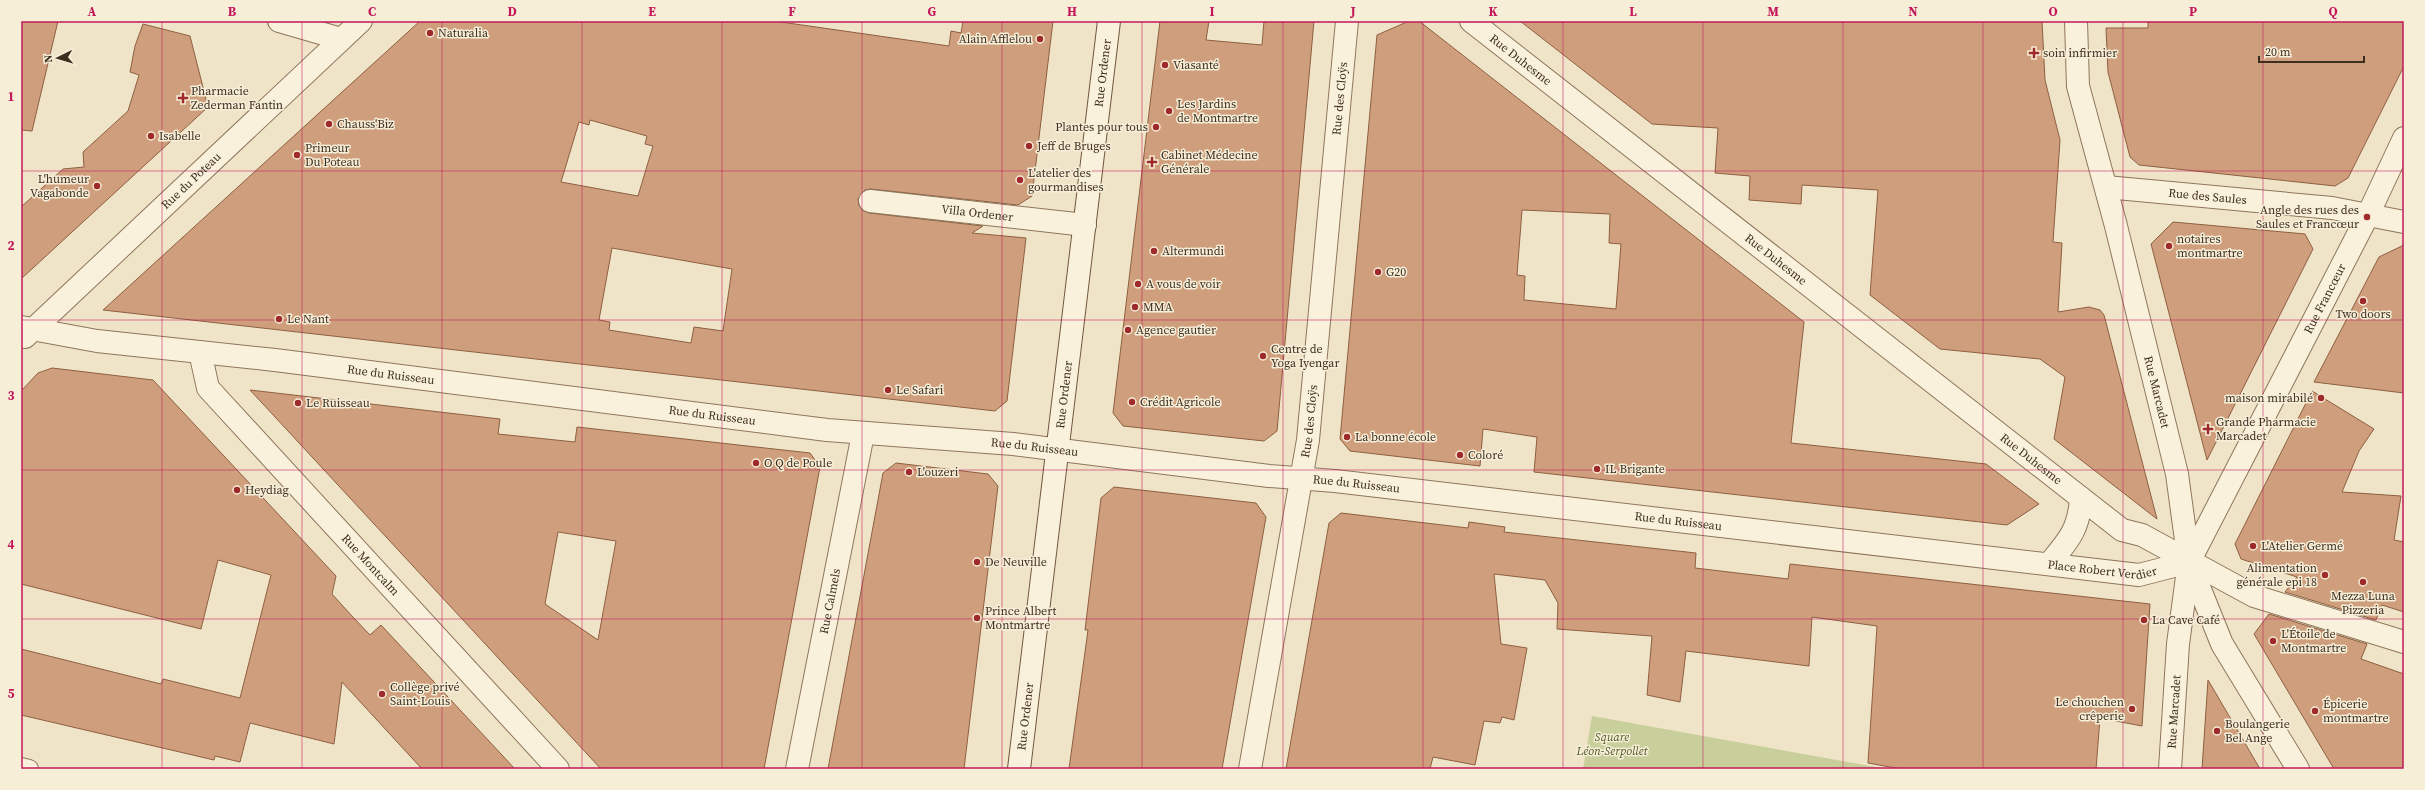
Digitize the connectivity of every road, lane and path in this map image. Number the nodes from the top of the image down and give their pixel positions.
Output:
1 (279, 21) edge
2 (361, 21) edge
3 (1109, 21) edge
4 (1347, 21) edge
5 (1471, 21) edge
6 (2076, 21) edge
7 (341, 39) junction
8 (2404, 138) edge
9 (2106, 187) junction
10 (870, 201) dead end
11 (2367, 217) junction
12 (2404, 222) edge
13 (1085, 225) junction
14 (25, 332) edge
15 (200, 352) junction
16 (863, 434) junction
17 (1057, 449) junction
18 (1302, 478) junction
19 (2081, 498) junction
20 (2189, 562) junction
21 (2049, 564) junction
22 (2404, 642) edge
23 (21, 767) edge
24 (29, 769) edge
25 (558, 769) edge
26 (797, 769) edge
27 (1019, 769) edge
28 (1250, 769) edge
29 (2170, 769) edge
30 (2298, 769) edge

1 - 7 street
2 - 7 street, Rue du Poteau
3 - 13 street, Rue Ordener
4 - 18 street, Rue des Cloÿs
5 - 19 street, Rue Duhesme
6 - 9 street, Rue Marcadet
7 - 14 street, Rue du Poteau
8 - 11 street, Rue Francœur
9 - 11 street, Rue des Saules
9 - 20 street, Rue Marcadet
10 - 13 street, Villa Ordener
11 - 12 street, Rue des Saules
11 - 20 street, Rue Francœur
13 - 17 street, Rue Ordener
14 - 15 street, Rue du Ruisseau
15 - 16 street, Rue du Ruisseau
15 - 25 street, Rue Montcalm
16 - 17 street, Rue du Ruisseau
16 - 26 street, Rue Calmels
17 - 18 street, Rue du Ruisseau
17 - 27 street, Rue Ordener
18 - 21 street, Rue du Ruisseau
18 - 28 street, Rue des Cloÿs
19 - 20 street, Place Robert Verdier
19 - 21 street, Place Robert Verdier
20 - 21 street, Place Robert Verdier
20 - 22 street, Place Robert Verdier
20 - 29 street, Rue Marcadet
20 - 30 street
23 - 24 lane

